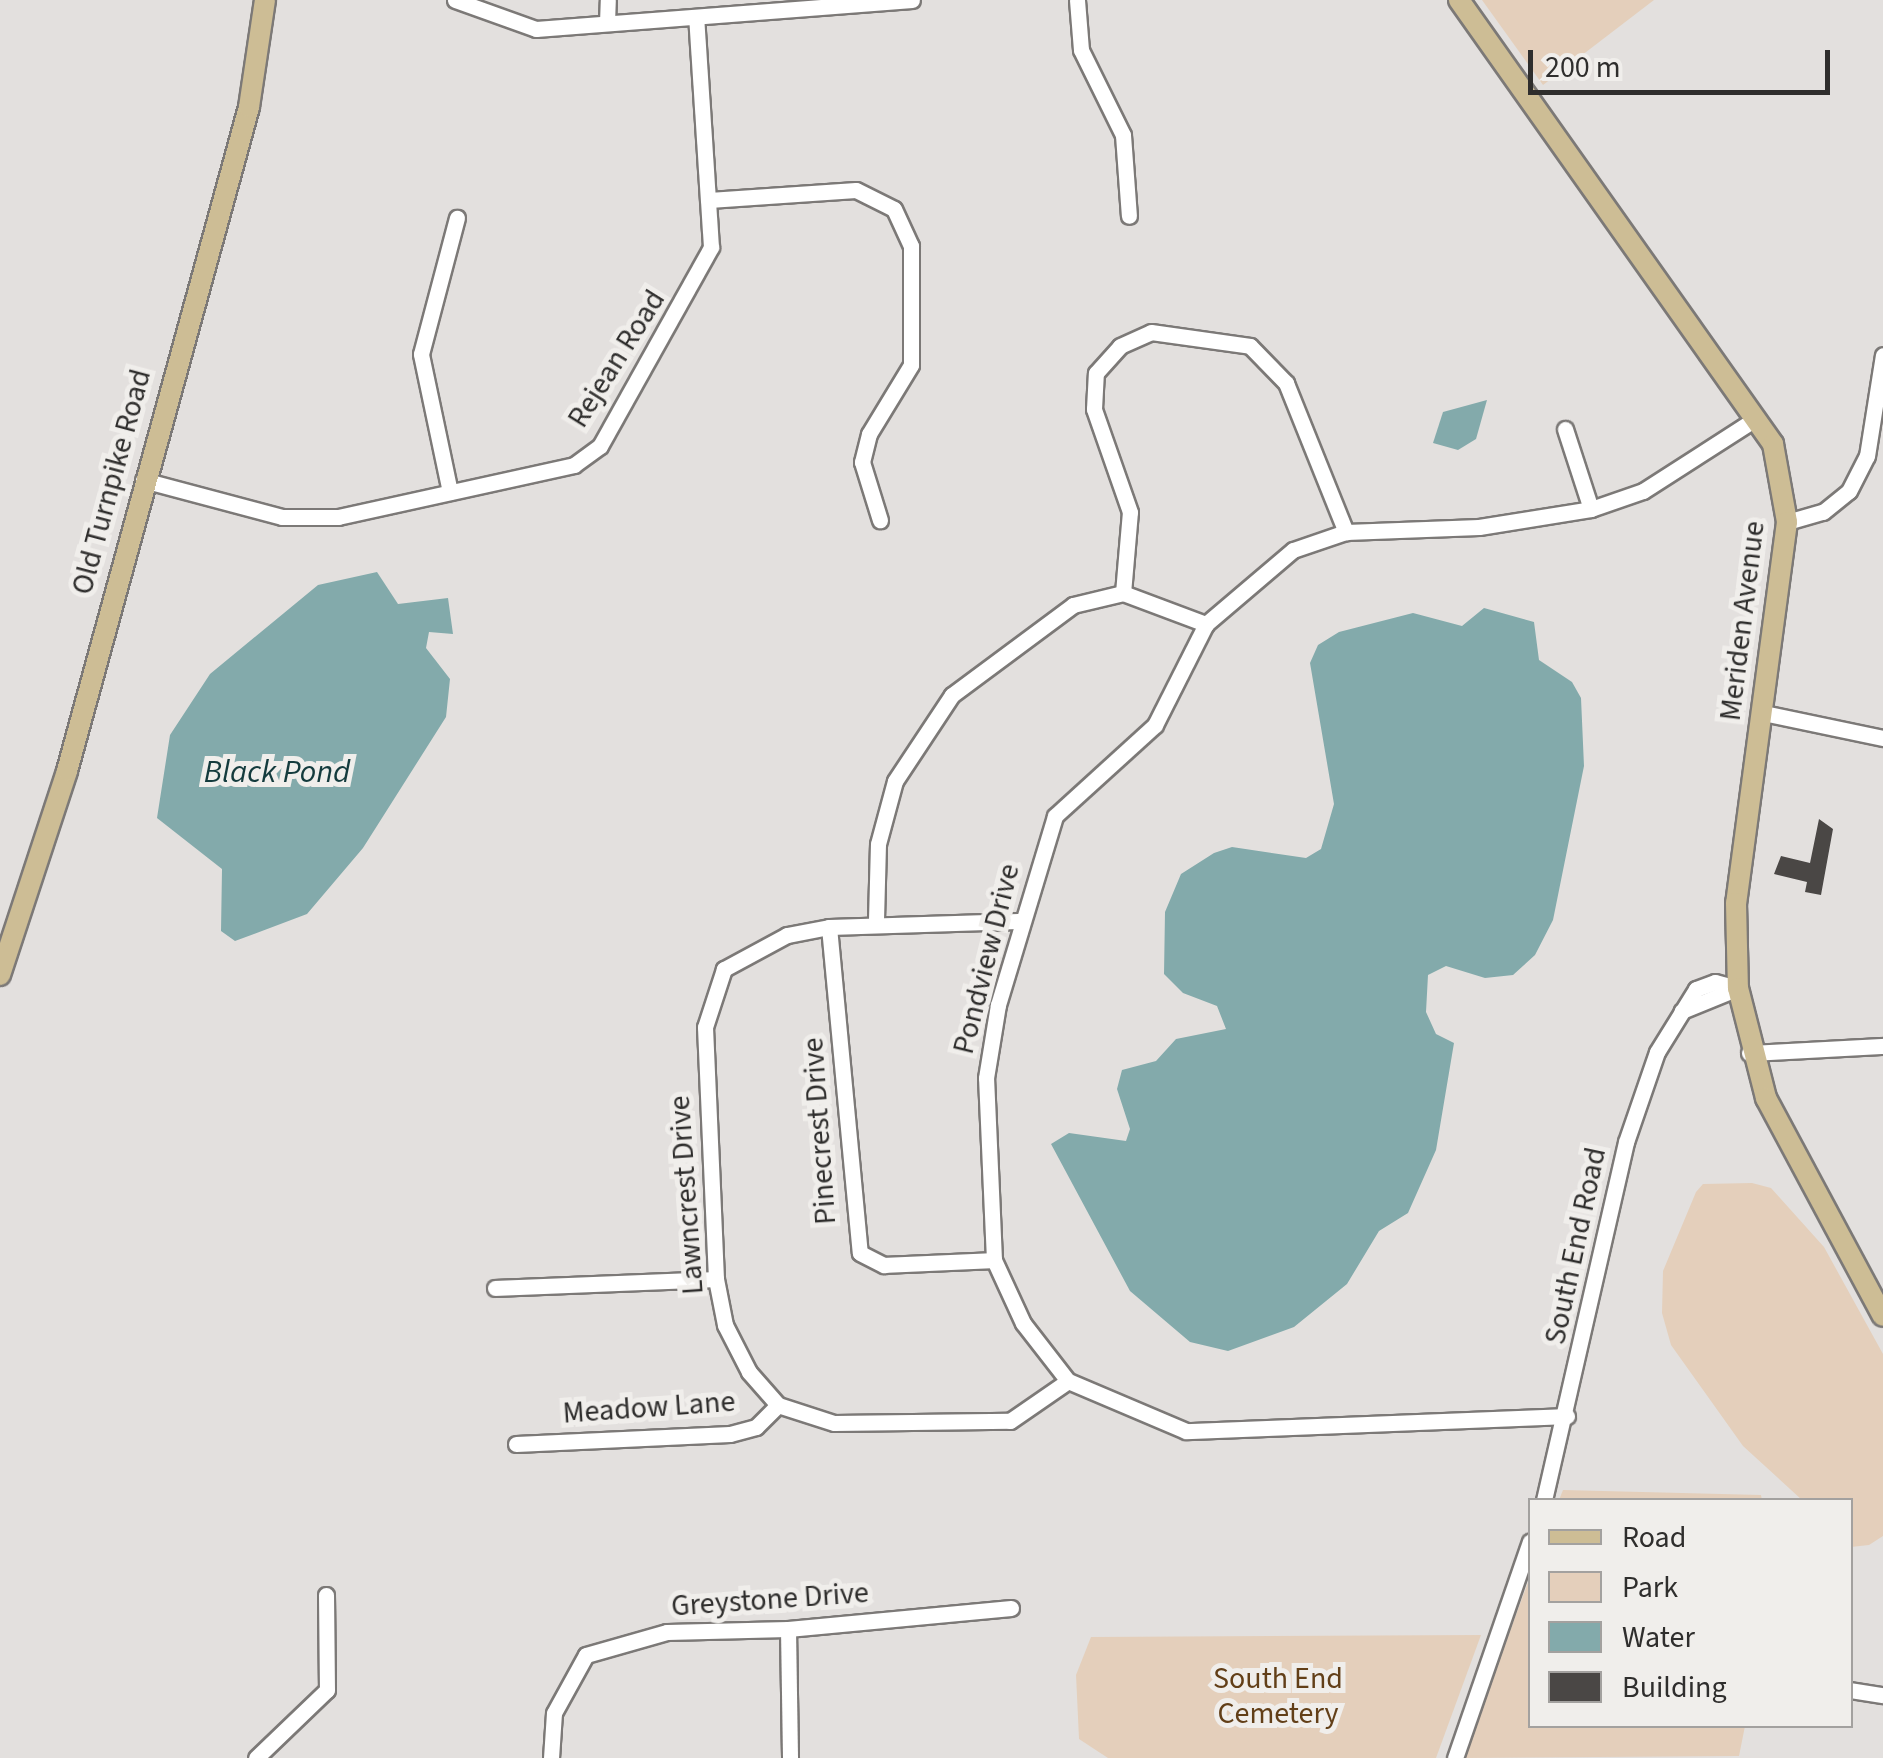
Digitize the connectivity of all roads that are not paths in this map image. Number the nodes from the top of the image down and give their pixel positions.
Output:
1 (264, 0) edge
2 (456, 0) edge
3 (608, 0) edge
4 (912, 0) edge
5 (1077, 0) edge
6 (1460, 0) edge
7 (773, 5) edge
8 (696, 16) junction
9 (607, 23) junction
10 (708, 200) junction
11 (1129, 216) dead end
12 (456, 218) dead end
13 (1883, 354) edge
14 (1756, 419) junction
15 (1565, 430) dead end
16 (143, 480) junction
17 (450, 492) junction
18 (1591, 509) junction
19 (880, 520) dead end
20 (1787, 522) junction
21 (1346, 532) junction
22 (1123, 593) junction
23 (1206, 624) junction
24 (1763, 712) junction
25 (1883, 738) edge
26 (876, 920) junction
27 (1018, 920) junction
28 (829, 927) junction
29 (0, 975) edge
30 (1738, 988) junction
31 (1883, 1046) edge
32 (1750, 1052) junction
33 (994, 1260) junction
34 (716, 1279) junction
35 (495, 1288) dead end
36 (1883, 1316) edge
37 (1068, 1381) junction
38 (778, 1405) junction
39 (1567, 1416) junction
40 (516, 1444) dead end
41 (1545, 1498) edge
42 (1528, 1548) edge
43 (326, 1595) dead end
44 (1011, 1608) dead end
45 (788, 1630) junction
46 (1853, 1690) edge
47 (1883, 1695) edge
48 (256, 1758) edge
49 (551, 1758) edge
50 (790, 1758) edge
51 (1455, 1758) edge

1 - 16 main road, Old Turnpike Road
2 - 9 street
3 - 9 street
4 - 7 street
5 - 11 street
6 - 14 main road, Meriden Avenue
7 - 8 street
8 - 9 street
8 - 10 street, Rejean Road
10 - 17 street, Rejean Road
10 - 19 street
12 - 17 street
13 - 20 street
14 - 18 street, Pondview Drive
14 - 20 main road, Meriden Avenue
15 - 18 street
16 - 17 street, Rejean Road
16 - 29 main road, Old Turnpike Road
18 - 21 street, Pondview Drive
20 - 24 main road, Meriden Avenue
21 - 22 street
21 - 23 street, Pondview Drive
22 - 23 street
22 - 26 street
23 - 27 street, Pondview Drive
24 - 25 street
24 - 30 main road, Meriden Avenue
26 - 27 street, Lawncrest Drive
26 - 28 street, Lawncrest Drive
27 - 33 street, Pondview Drive
28 - 33 street, Pinecrest Drive
28 - 34 street, Lawncrest Drive
30 - 32 main road, Meriden Avenue
30 - 39 street, South End Road
31 - 32 street
32 - 36 main road, Meriden Avenue
33 - 37 street, Pondview Drive
34 - 35 street
34 - 38 street, Lawncrest Drive
37 - 38 street
37 - 39 street, Pondview Drive
38 - 40 street, Meadow Lane
39 - 41 street, South End Road
42 - 51 street
43 - 48 street
44 - 45 street, Greystone Drive
45 - 49 street, Greystone Drive
45 - 50 street
46 - 47 street

